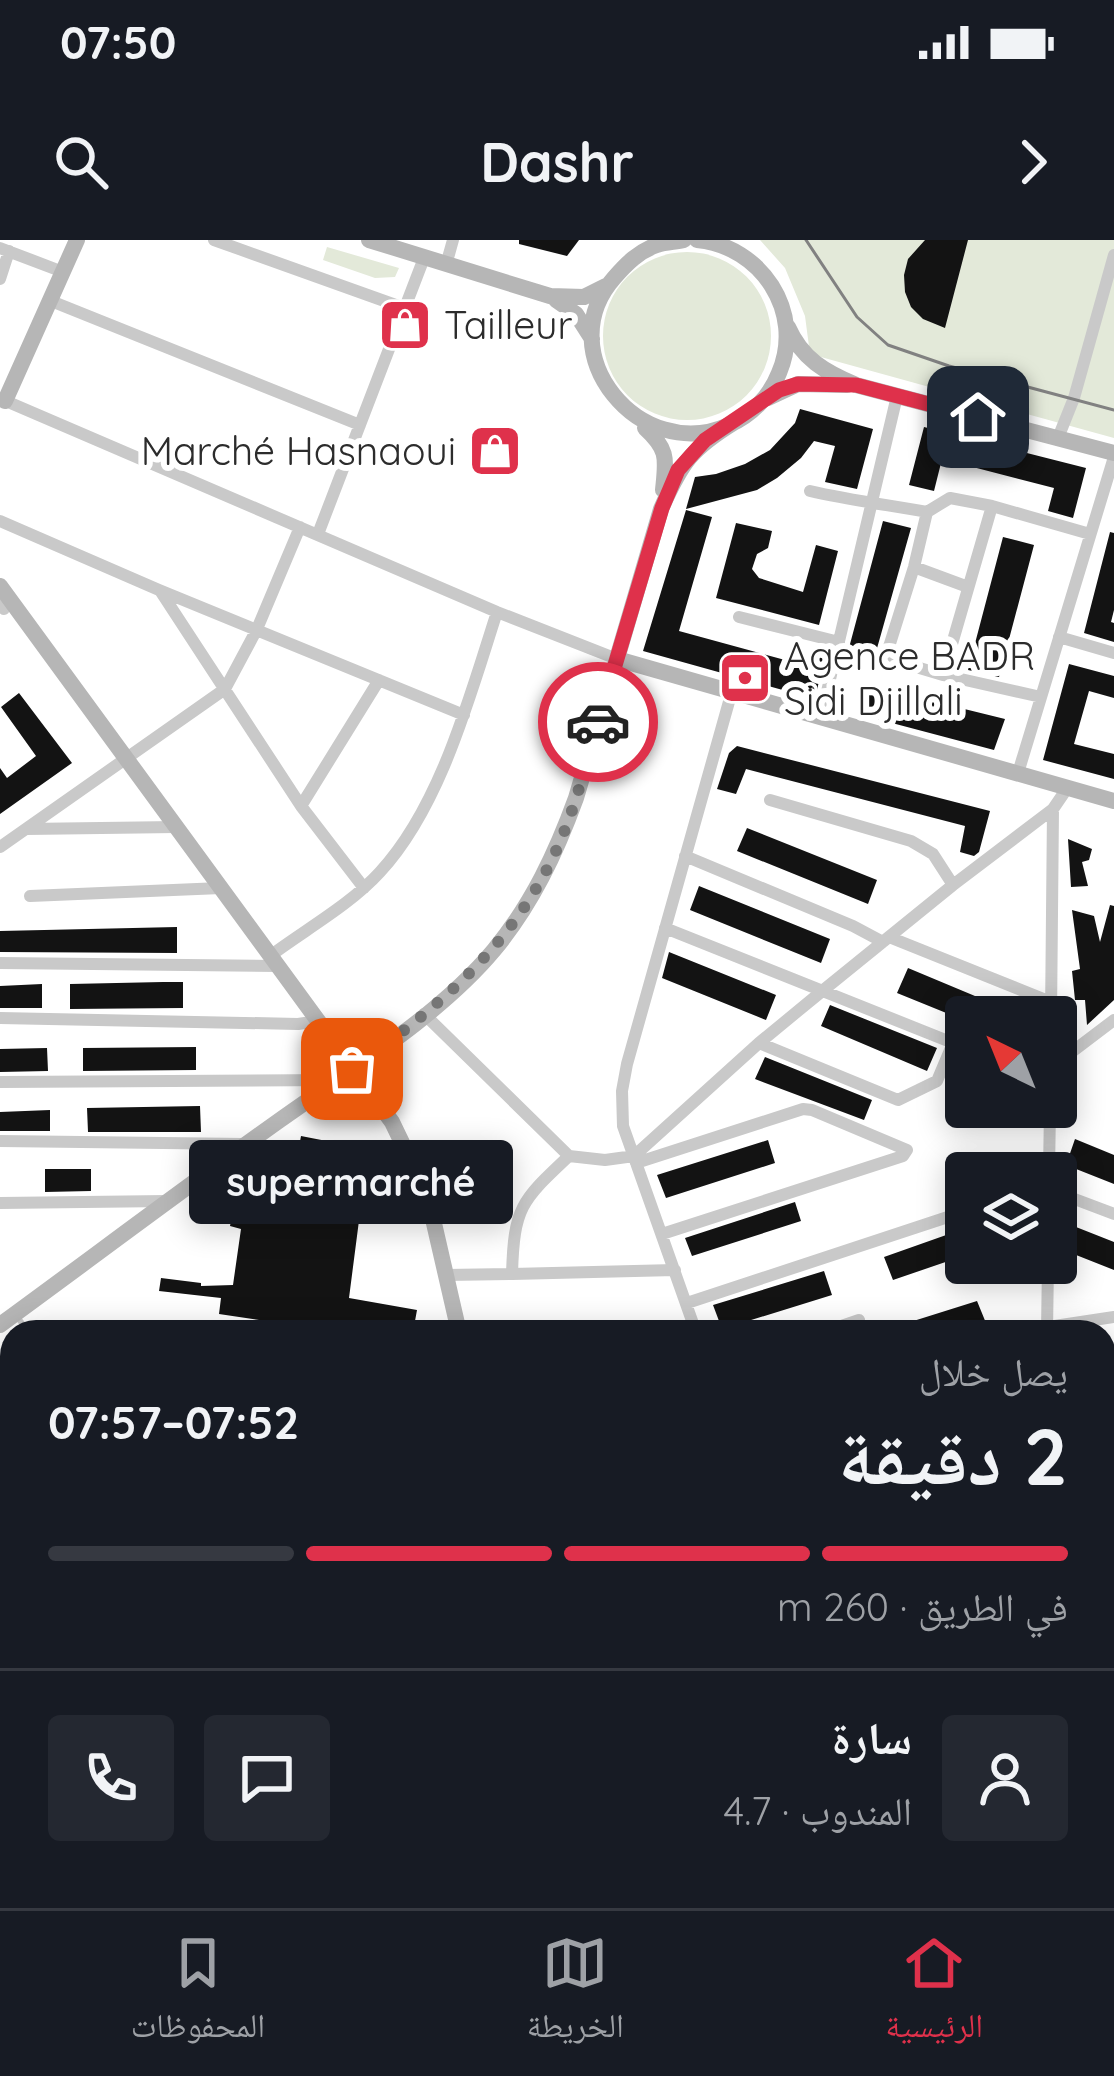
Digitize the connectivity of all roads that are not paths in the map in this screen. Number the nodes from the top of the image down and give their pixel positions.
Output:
1 (77, 240) edge
2 (214, 240) edge
3 (369, 240) edge
4 (453, 240) edge
5 (684, 240) edge
6 (697, 240) edge
7 (747, 240) edge
8 (5, 250) edge
9 (1114, 255) edge
10 (424, 258) junction
11 (446, 265) junction
12 (63, 272) junction
13 (763, 272) junction
14 (0, 279) edge
15 (607, 286) junction
16 (550, 296) junction
17 (51, 301) junction
18 (404, 308) junction
19 (786, 322) junction
20 (592, 340) junction
21 (856, 385) junction
22 (897, 396) junction
23 (3, 400) edge
24 (762, 401) junction
25 (632, 415) junction
26 (735, 422) junction
27 (360, 425) junction
28 (1058, 438) junction
29 (1114, 455) edge
30 (810, 491) dead end
31 (872, 505) junction
32 (992, 506) junction
33 (662, 508) junction
34 (927, 512) junction
35 (0, 521) edge
36 (300, 527) junction
37 (318, 534) junction
38 (1090, 534) junction
39 (914, 567) junction
40 (0, 586) edge
41 (968, 587) junction
42 (159, 590) junction
43 (5, 609) edge
44 (497, 612) junction
45 (739, 617) dead end
46 (257, 629) junction
47 (1059, 637) junction
48 (839, 642) junction
49 (1114, 653) edge
50 (617, 659) junction
51 (943, 675) junction
52 (379, 680) junction
53 (225, 689) junction
54 (732, 692) junction
55 (1041, 697) junction
56 (464, 715) junction
57 (821, 717) junction
58 (125, 758) junction
59 (1018, 773) junction
60 (1068, 788) junction
61 (770, 800) dead end
62 (1114, 801) edge
63 (301, 806) junction
64 (1053, 809) junction
65 (176, 827) junction
66 (25, 830) junction
67 (2, 842) edge
68 (685, 856) junction
69 (952, 885) junction
70 (221, 888) junction
71 (364, 888) junction
72 (29, 896) dead end
73 (664, 928) junction
74 (886, 939) junction
75 (273, 960) junction
76 (0, 963) edge
77 (821, 992) junction
78 (1018, 996) edge
79 (1051, 996) edge
80 (424, 1014) junction
81 (0, 1018) edge
82 (1114, 1020) edge
83 (318, 1021) junction
84 (945, 1037) edge
85 (759, 1043) junction
86 (1077, 1048) edge
87 (352, 1069) junction
88 (945, 1069) edge
89 (336, 1080) junction
90 (0, 1082) edge
91 (0, 1141) edge
92 (247, 1144) junction
93 (569, 1156) junction
94 (635, 1159) junction
95 (1077, 1200) edge
96 (169, 1201) junction
97 (0, 1203) edge
98 (1114, 1214) edge
99 (945, 1217) edge
100 (662, 1234) junction
101 (675, 1270) junction
102 (512, 1274) junction
103 (446, 1275) junction
104 (1048, 1284) edge
105 (687, 1303) junction
106 (7, 1320) edge
107 (456, 1320) edge
108 (692, 1320) edge
109 (1048, 1320) edge

1 - 12 main road
2 - 18 street
3 - 10 main road
4 - 11 street
5 - 15 main road
6 - 13 main road
7 - 13 main road
8 - 12 street
8 - 14 street
9 - 28 street
10 - 11 main road
10 - 18 street
11 - 16 main road
12 - 17 main road
13 - 19 main road
15 - 16 main road
15 - 20 main road
16 - 20 main road
17 - 23 main road
17 - 27 street
18 - 27 street
19 - 21 main road
19 - 24 main road
20 - 25 main road
21 - 22 main road
21 - 24 main road
22 - 28 main road
22 - 31 street
23 - 36 street
24 - 26 main road
25 - 26 main road
25 - 33 main road
26 - 33 main road
27 - 37 street
28 - 29 main road
29 - 38 street
30 - 31 street
31 - 34 street
31 - 48 street
32 - 34 street
32 - 38 street
32 - 41 street
33 - 50 main road
34 - 39 street
35 - 42 street
36 - 37 street
36 - 46 street
37 - 44 street
38 - 47 street
39 - 41 street
39 - 51 street
40 - 43 main road
41 - 51 street
42 - 46 street
42 - 53 street
43 - 58 main road
44 - 50 street
44 - 56 street
45 - 48 street
46 - 52 street
46 - 53 street
47 - 49 street
47 - 55 street
48 - 57 street
50 - 54 main road
50 - 80 main road
51 - 55 street
52 - 56 street
52 - 63 street
53 - 58 street
53 - 63 street
54 - 57 main road
54 - 68 street
55 - 59 street
56 - 71 street
57 - 59 main road
58 - 65 main road
58 - 66 street
59 - 60 main road
60 - 62 main road
60 - 64 street
61 - 69 street
63 - 71 street
64 - 69 street
64 - 79 street
65 - 66 street
65 - 70 main road
66 - 67 street
68 - 73 street
68 - 74 street
69 - 74 street
70 - 72 street
70 - 75 main road
71 - 75 street
73 - 77 street
73 - 94 street
74 - 77 street
74 - 78 street
75 - 76 street
75 - 83 main road
77 - 84 street
77 - 85 street
80 - 87 main road
80 - 93 street
81 - 83 street
82 - 86 street
83 - 87 main road
85 - 88 street
85 - 94 street
87 - 89 main road
87 - 103 main road
89 - 90 street
89 - 92 main road
91 - 92 street
92 - 96 main road
93 - 94 street
93 - 102 street
94 - 100 street
94 - 100 street
95 - 98 street
96 - 97 street
96 - 106 main road
99 - 105 street
100 - 101 street
101 - 102 street
101 - 105 street
102 - 103 street
103 - 107 main road
104 - 109 street
105 - 108 street

